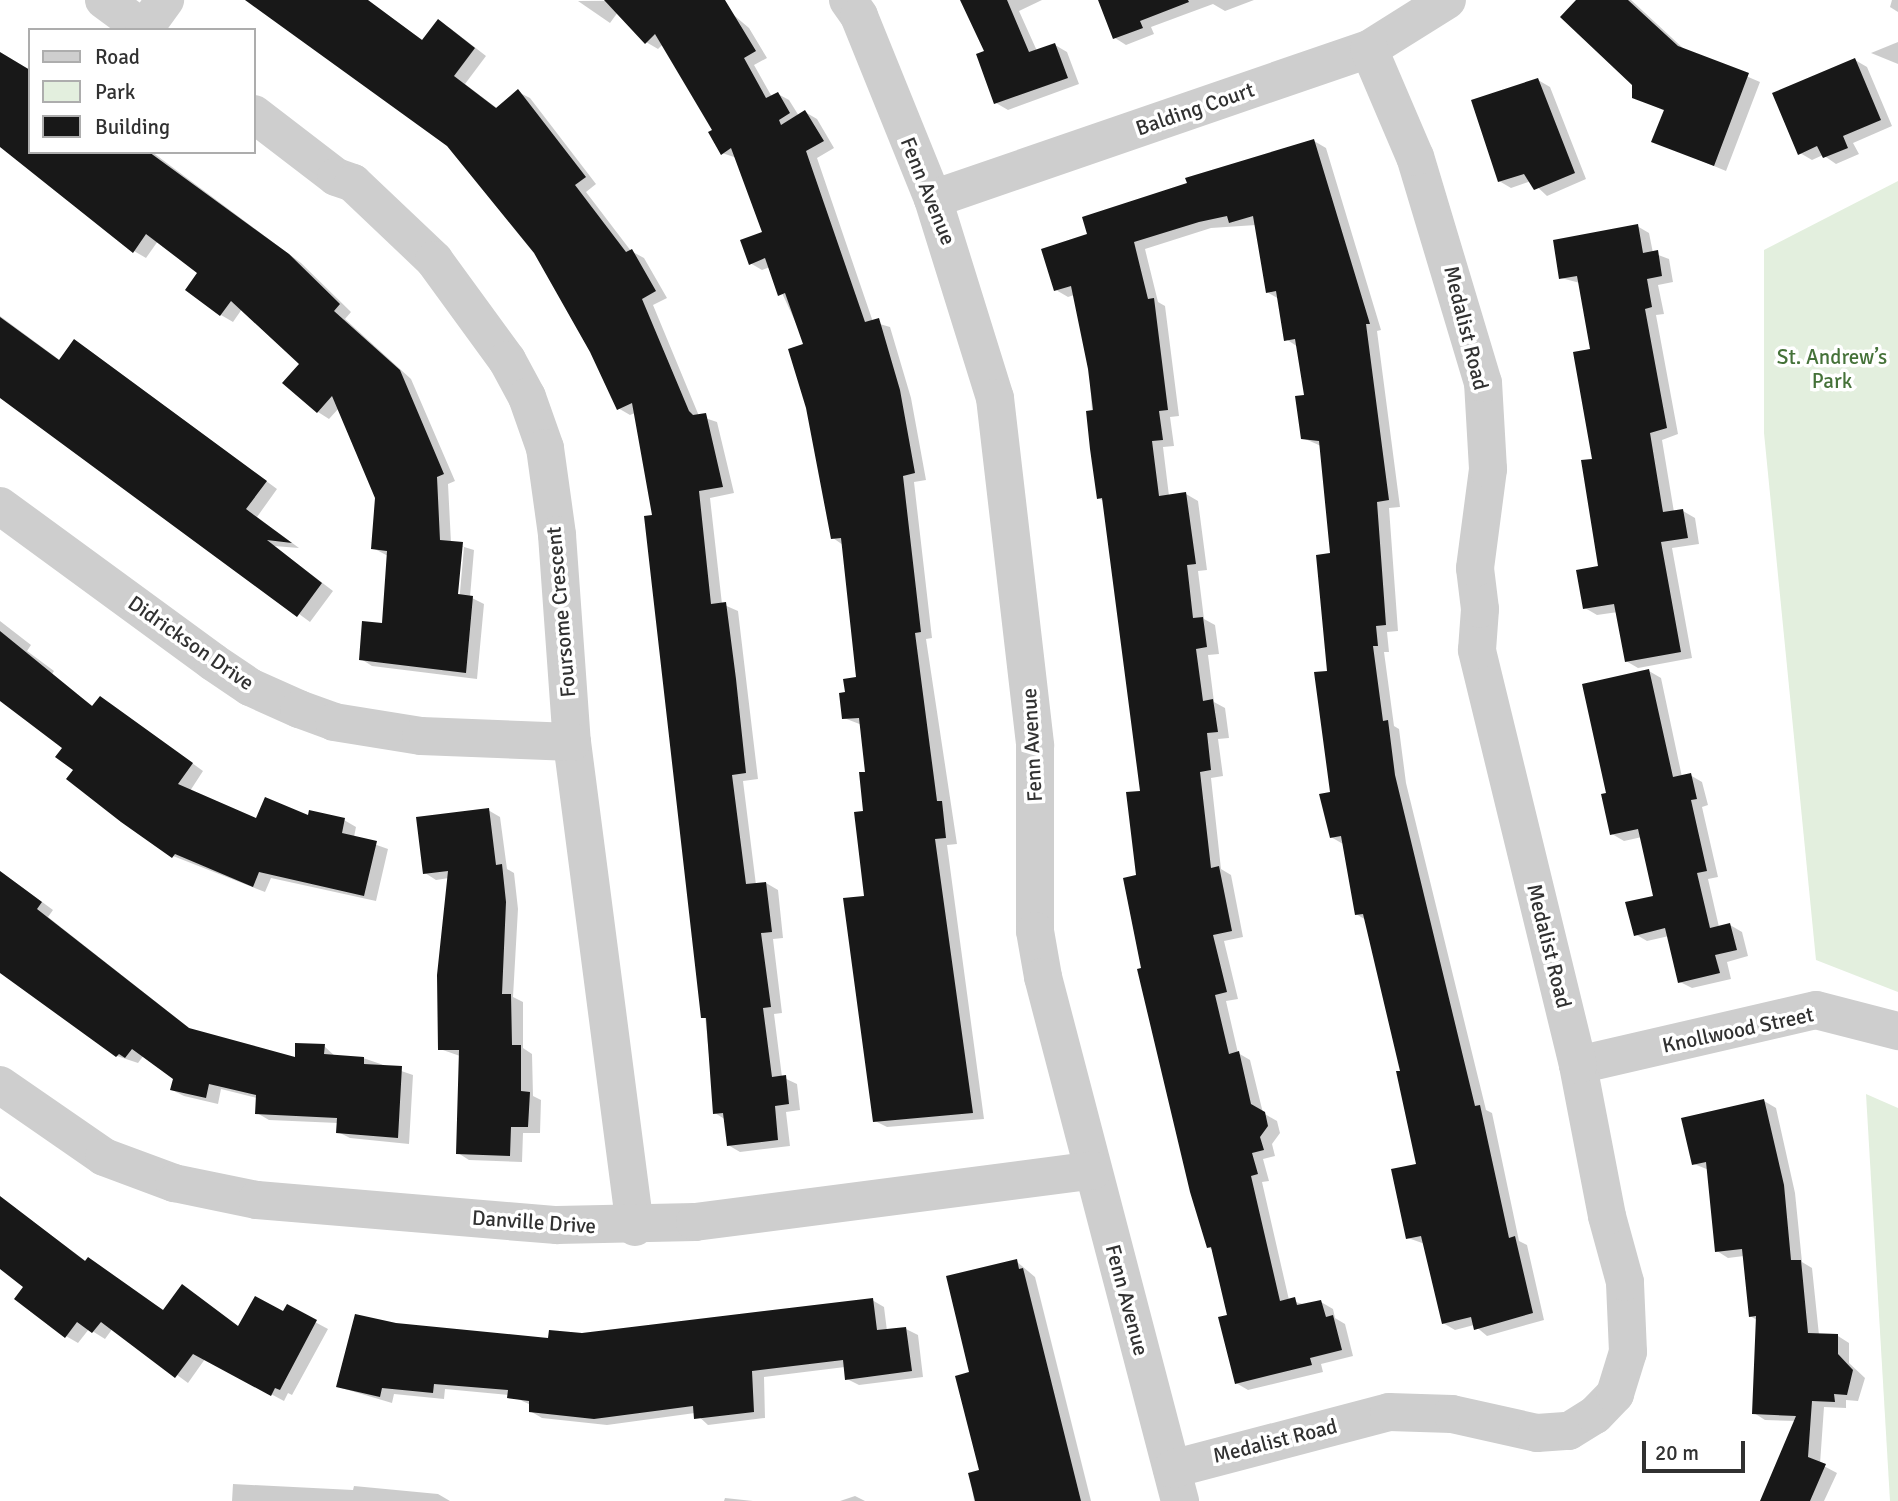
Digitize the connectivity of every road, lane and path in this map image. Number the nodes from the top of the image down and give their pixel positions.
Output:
1 (104, 0) edge
2 (165, 0) edge
3 (848, 0) edge
4 (1447, 0) edge
5 (143, 28) edge
6 (145, 28) edge
7 (1369, 49) junction
8 (256, 116) edge
9 (933, 199) junction
10 (0, 506) edge
11 (572, 742) junction
12 (1898, 1031) edge
13 (1578, 1065) junction
14 (0, 1085) edge
15 (1093, 1170) junction
16 (635, 1227) junction
17 (1176, 1485) edge

1 - 5 street
2 - 6 street
3 - 9 street, Fenn Avenue
4 - 7 street, Balding Court
7 - 9 street, Balding Court
7 - 13 street, Medalist Road
8 - 11 street, Foursome Crescent
9 - 15 street, Fenn Avenue
10 - 11 street, Didrickson Drive
11 - 16 street, Foursome Crescent
12 - 13 street, Knollwood Street
13 - 17 street, Medalist Road
14 - 16 street, Danville Drive
15 - 16 street, Danville Drive
15 - 17 street, Fenn Avenue

